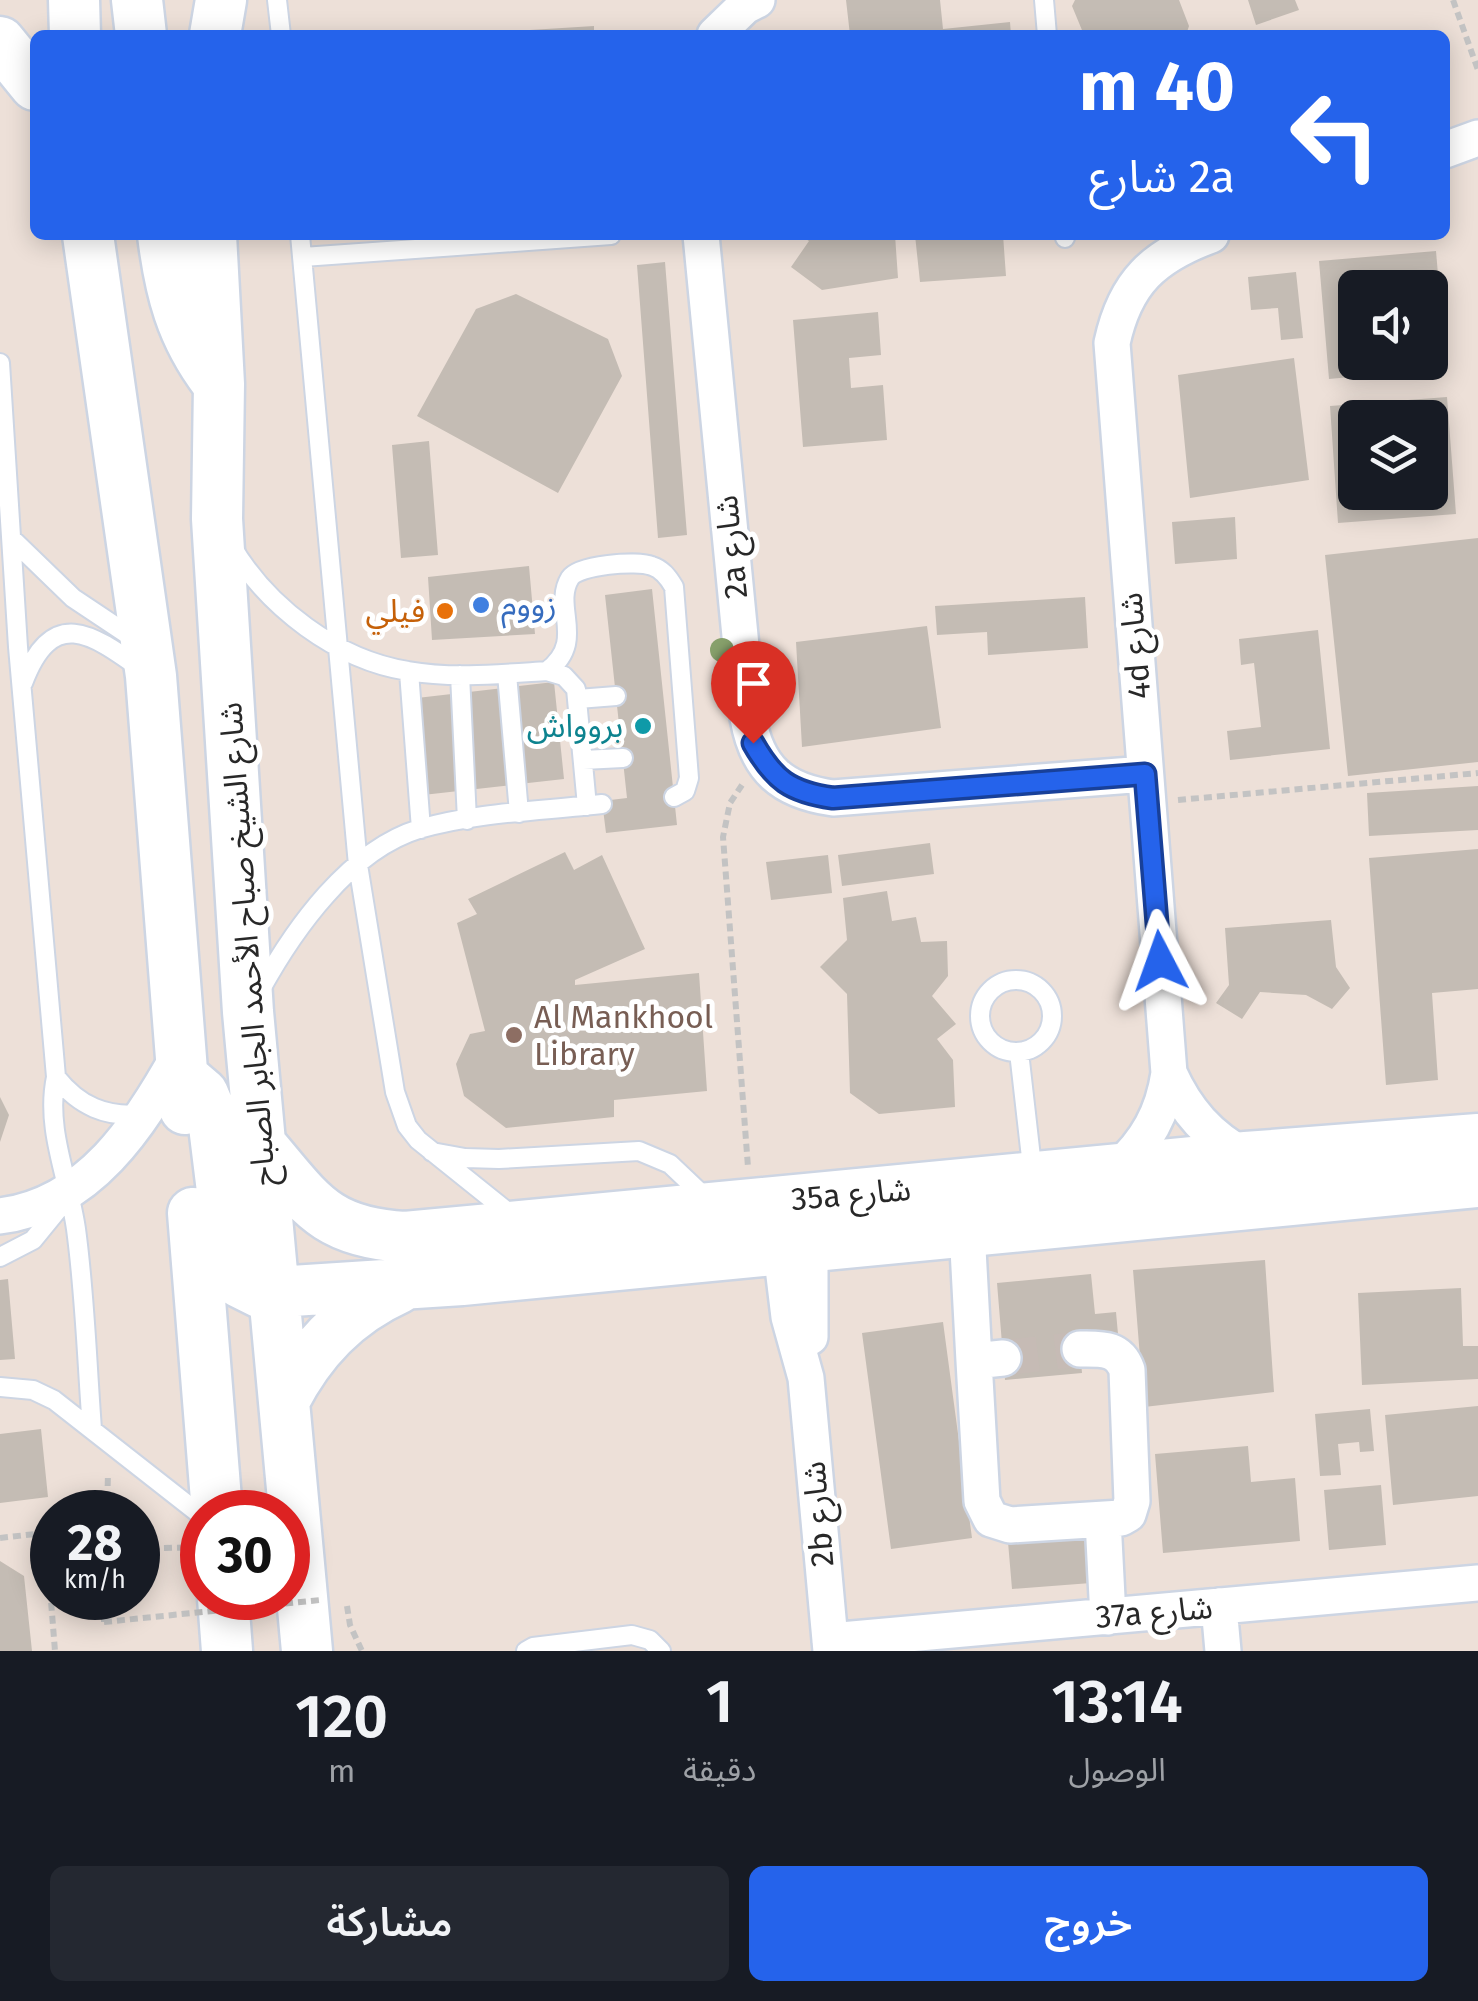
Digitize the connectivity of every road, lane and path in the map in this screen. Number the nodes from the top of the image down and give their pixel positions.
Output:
1 (74, 0) edge
2 (137, 0) edge
3 (193, 0) edge
4 (221, 0) edge
5 (278, 0) edge
6 (757, 0) edge
7 (1044, 0) edge
8 (1453, 0) edge
9 (76, 30) edge
10 (140, 30) edge
11 (196, 30) edge
12 (216, 30) edge
13 (281, 30) edge
14 (718, 30) edge
15 (1047, 30) edge
16 (0, 42) edge
17 (1478, 70) edge
18 (30, 79) edge
19 (1478, 138) edge
20 (1450, 148) edge
21 (89, 240) edge
22 (164, 240) edge
23 (210, 240) edge
24 (300, 240) edge
25 (537, 240) edge
26 (701, 240) edge
27 (1196, 240) edge
28 (302, 256) junction
29 (0, 363) edge
30 (219, 384) junction
31 (217, 519) junction
32 (12, 539) junction
33 (341, 648) junction
34 (149, 662) junction
35 (409, 672) junction
36 (547, 672) junction
37 (460, 674) junction
38 (507, 674) junction
39 (23, 683) junction
40 (682, 690) junction
41 (663, 692) dead end
42 (616, 696) dead end
43 (578, 698) junction
44 (622, 758) dead end
45 (583, 760) junction
46 (766, 765) junction
47 (1478, 773) edge
48 (1146, 788) junction
49 (674, 797) dead end
50 (519, 813) junction
51 (467, 820) junction
52 (420, 829) junction
53 (358, 866) junction
54 (248, 1012) junction
55 (1019, 1052) junction
56 (182, 1065) junction
57 (1170, 1073) junction
58 (56, 1077) junction
59 (143, 1114) junction
60 (1478, 1139) edge
61 (260, 1144) junction
62 (432, 1152) junction
63 (1246, 1157) junction
64 (1117, 1170) junction
65 (1033, 1177) junction
66 (1478, 1182) edge
67 (68, 1193) junction
68 (0, 1216) edge
69 (774, 1217) junction
70 (526, 1226) junction
71 (966, 1230) junction
72 (0, 1257) edge
73 (407, 1284) junction
74 (274, 1292) junction
75 (1080, 1348) tunnel mouth
76 (0, 1387) edge
77 (284, 1401) junction
78 (92, 1429) junction
79 (123, 1454) junction
80 (108, 1490) edge
81 (215, 1490) edge
82 (180, 1499) edge
83 (1103, 1520) junction
84 (30, 1535) edge
85 (0, 1538) edge
86 (1478, 1583) edge
87 (345, 1592) dead end
88 (1219, 1606) junction
89 (1108, 1616) junction
90 (53, 1620) edge
91 (104, 1620) edge
92 (225, 1620) edge
93 (315, 1633) edge
94 (1030, 1637) edge
95 (830, 1646) edge
96 (55, 1651) edge
97 (227, 1651) edge
98 (362, 1651) edge
99 (526, 1651) edge
100 (661, 1651) edge
101 (1223, 1651) edge

1 - 9 main road
2 - 10 main road
3 - 11 main road
4 - 12 main road
5 - 13 lane
6 - 14 street
7 - 15 lane
8 - 17 path
16 - 18 main road
19 - 20 street
21 - 34 main road
22 - 30 main road
23 - 30 main road, شارع الشيخ صباح الأحمد الجابر الصباح
24 - 28 lane
25 - 28 lane
26 - 46 street, 2a شارع
27 - 48 street, 4d شارع
28 - 33 lane
29 - 32 lane
30 - 31 main road, شارع الشيخ صباح الأحمد الجابر الصباح
31 - 33 lane
31 - 54 main road, شارع الشيخ صباح الأحمد الجابر الصباح
32 - 34 lane
32 - 39 lane
33 - 35 lane
33 - 53 lane
34 - 39 lane
34 - 56 main road
35 - 37 lane
35 - 52 lane
36 - 38 lane
36 - 40 lane
36 - 43 lane
37 - 38 lane
37 - 51 lane
38 - 50 lane
39 - 58 lane
40 - 41 lane
40 - 49 lane
42 - 43 lane
43 - 45 lane
44 - 45 lane
45 - 50 lane
46 - 48 street
46 - 69 path
47 - 48 path
48 - 57 street, 4d شارع
50 - 51 lane
51 - 52 lane
52 - 53 lane
53 - 54 lane
53 - 62 lane
54 - 61 main road, شارع الشيخ صباح الأحمد الجابر الصباح
55 - 55 lane
55 - 65 lane
56 - 59 street
56 - 74 main road
56 - 81 main road
57 - 63 street, 4d شارع
57 - 64 street, 4d شارع
58 - 59 lane
58 - 67 lane
59 - 67 street
60 - 63 main road, 35a شارع
61 - 70 main road, 35a شارع
61 - 74 main road, شارع الشيخ صباح الأحمد الجابر الصباح
62 - 69 lane
62 - 70 lane
63 - 64 main road, 35a شارع
64 - 65 main road, 35a شارع
65 - 69 main road, 35a شارع
66 - 71 main road, 35a شارع
67 - 68 street
67 - 72 lane
67 - 78 lane
69 - 70 main road, 35a شارع
69 - 71 main road, 35a شارع
69 - 73 main road, 35a شارع
69 - 95 street, 2b شارع
71 - 83 street
73 - 74 main road, 35a شارع
73 - 77 main road
74 - 77 main road, شارع الشيخ صباح الأحمد الجابر الصباح
75 - 83 street
76 - 78 lane
77 - 93 main road, شارع الشيخ صباح الأحمد الجابر الصباح
78 - 79 lane
79 - 80 path
79 - 82 lane
83 - 89 street
84 - 85 path
86 - 88 street, 37a شارع
87 - 98 path
88 - 89 street, 37a شارع
88 - 101 street
89 - 94 street, 37a شارع
90 - 96 path
91 - 93 path, bridge
92 - 97 main road
94 - 95 street, 37a شارع
99 - 100 lane

